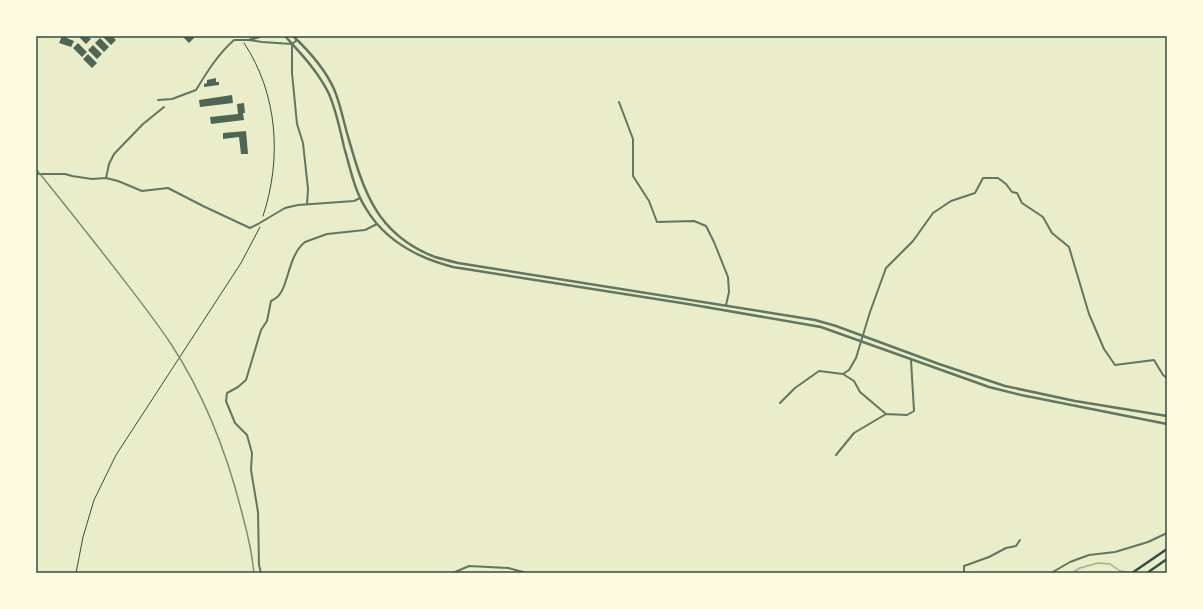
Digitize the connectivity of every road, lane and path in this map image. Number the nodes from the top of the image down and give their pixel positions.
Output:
1 (262, 36) edge
2 (284, 36) edge
3 (293, 36) edge
4 (242, 40) dead end
5 (249, 40) junction
6 (298, 40) junction
7 (292, 44) junction
8 (158, 100) dead end
9 (619, 102) dead end
10 (164, 107) dead end
11 (36, 174) edge
12 (106, 178) junction
13 (360, 198) junction
14 (306, 205) junction
15 (266, 208) dead end
16 (377, 224) junction
17 (255, 238) dead end
18 (726, 305) junction
19 (863, 336) junction
20 (862, 342) junction
21 (911, 360) junction
22 (843, 374) junction
23 (1167, 378) edge
24 (780, 403) dead end
25 (886, 414) junction
26 (1167, 416) edge
27 (1167, 424) edge
28 (836, 455) dead end
29 (1167, 533) edge
30 (1020, 540) dead end
31 (1167, 549) edge
32 (1167, 559) edge
33 (457, 572) edge
34 (76, 573) edge
35 (261, 573) edge
36 (453, 573) edge
37 (527, 573) edge
38 (964, 573) edge
39 (1051, 573) edge
40 (1132, 573) edge
41 (1147, 573) edge

1 - 5 street
2 - 7 street
3 - 6 street
4 - 15 path
5 - 7 street
5 - 8 street
6 - 7 street
6 - 18 street
7 - 13 street
7 - 14 street
9 - 18 street
10 - 12 street
11 - 12 street
12 - 14 street
13 - 14 street
13 - 16 street
16 - 20 street
16 - 35 street
17 - 34 path
18 - 19 street
19 - 20 street
19 - 23 street
19 - 26 street
20 - 21 street
20 - 22 street
21 - 25 street
21 - 27 street
22 - 24 street
22 - 25 street
25 - 28 street
29 - 39 street
30 - 38 street
31 - 40 main road
32 - 41 main road
33 - 36 street
33 - 37 street

